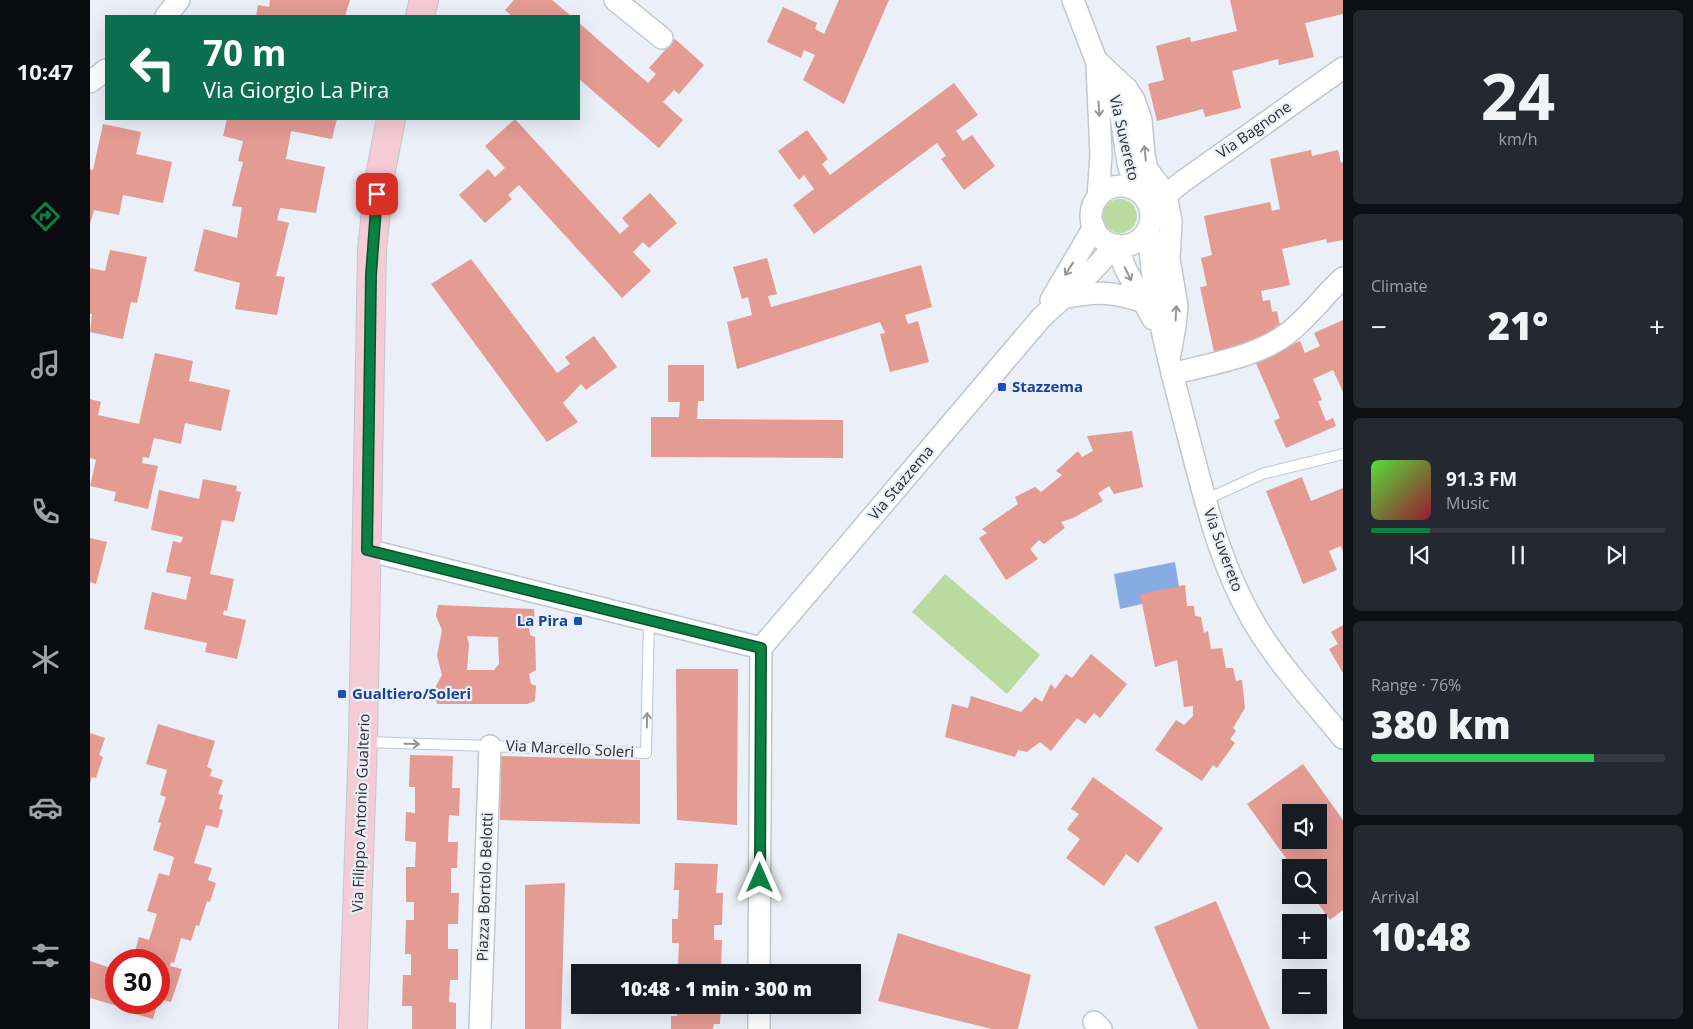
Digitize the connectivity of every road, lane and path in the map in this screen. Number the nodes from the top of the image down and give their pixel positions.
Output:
1 (179, 0) edge
2 (424, 0) edge
3 (615, 0) edge
4 (1073, 0) edge
5 (167, 15) edge
6 (420, 15) edge
7 (662, 38) dead end
8 (1096, 60) junction
9 (1343, 68) edge
10 (391, 120) edge
11 (1136, 190) junction
12 (1166, 195) junction
13 (1098, 197) junction
14 (1094, 227) junction
15 (1149, 227) junction
16 (1116, 245) junction
17 (1343, 278) edge
18 (1063, 298) junction
19 (1143, 302) junction
20 (1041, 318) junction
21 (1161, 333) junction
22 (1170, 367) junction
23 (1343, 454) edge
24 (1205, 500) junction
25 (367, 550) junction
26 (649, 621) junction
27 (761, 648) junction
28 (1343, 738) edge
29 (363, 742) junction
30 (490, 746) junction
31 (759, 964) edge
32 (759, 1014) edge
33 (353, 1029) edge
34 (480, 1029) edge
35 (759, 1029) edge

1 - 5 street
2 - 6 street
3 - 7 street
4 - 8 street, Via Suvereto
8 - 11 street, Via Suvereto
12 -> 8 street
8 -> 13 street, Via Suvereto
9 - 12 street, Via Bagnone
10 - 25 street, Via Filippo Antonio Gualterio
11 - 13 street
11 - 15 street
22 -> 12 street
13 - 14 street
14 - 16 street
14 -> 20 street, Via Stazzema
15 - 16 street
15 - 21 street, Via Suvereto
16 - 18 street, Via Stazzema
16 -> 19 street, Via Suvereto
17 - 22 street
18 - 19 street
18 - 20 street, Via Stazzema
19 - 21 street, Via Suvereto
20 - 27 street, Via Stazzema
21 - 22 street, Via Suvereto
22 - 24 street, Via Suvereto
23 - 24 lane
24 - 28 street, Via Suvereto
25 - 26 street
25 - 29 street, Via Filippo Antonio Gualterio
26 - 27 street
30 -> 26 lane, Via Marcello Soleri
27 - 31 street
29 -> 30 lane, Via Marcello Soleri
29 - 33 street, Via Filippo Antonio Gualterio
30 - 34 street, Piazza Bortolo Belotti
32 - 35 street

